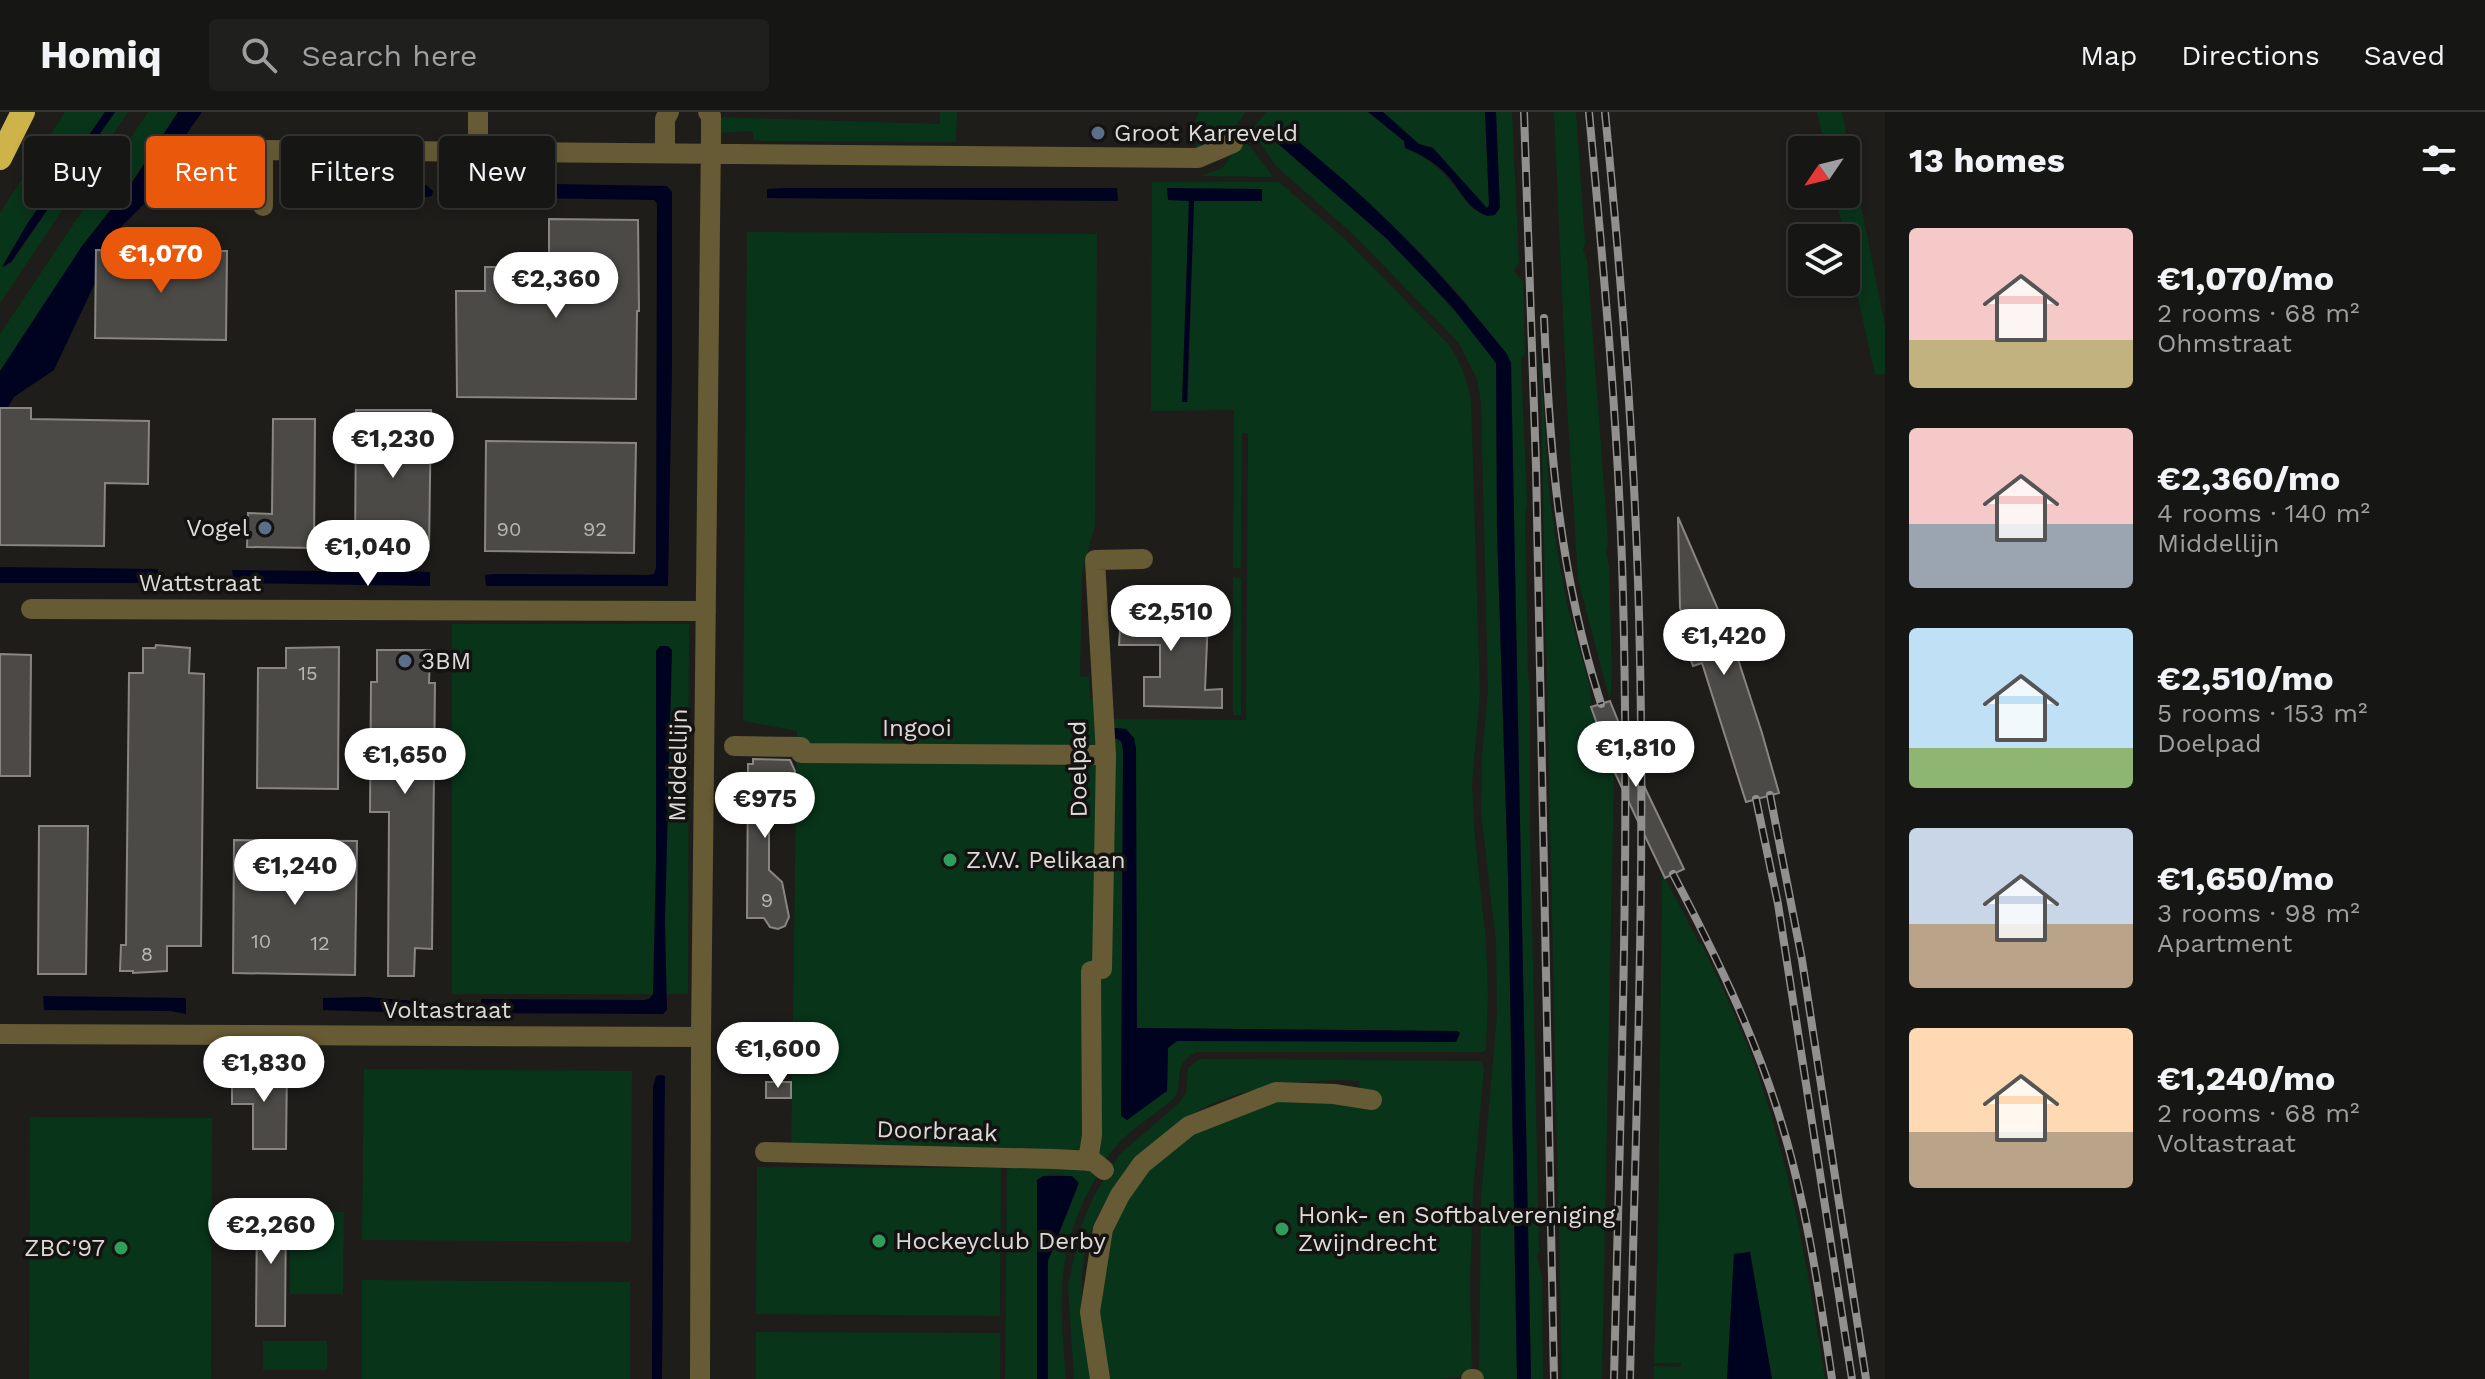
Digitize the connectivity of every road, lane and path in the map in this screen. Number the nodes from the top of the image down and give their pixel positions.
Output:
1 (20, 112) edge
2 (478, 112) edge
3 (669, 112) edge
4 (708, 112) edge
5 (478, 136) edge
6 (0, 139) edge
7 (1233, 143) dead end
8 (265, 150) edge
9 (439, 151) edge
10 (555, 151) edge
11 (665, 152) junction
12 (711, 152) junction
13 (0, 158) edge
14 (1143, 559) dead end
15 (31, 609) dead end
16 (706, 611) junction
17 (734, 746) dead end
18 (1106, 755) junction
19 (0, 1034) edge
20 (701, 1037) junction
21 (1372, 1100) dead end
22 (765, 1152) dead end
23 (1096, 1166) joint
24 (700, 1379) edge
25 (1100, 1379) edge

1 - 6 highway
1 - 13 highway
2 - 5 street
3 - 11 street
4 - 12 street, Middellijn
7 - 12 street
8 - 9 street
10 - 11 street
11 - 12 street
12 - 16 street, Middellijn
14 - 18 street, Doelpad
15 - 16 street, Wattstraat
16 - 20 street, Middellijn
17 - 18 street, Ingooi
18 - 23 street, Doelpad
19 - 20 street, Voltastraat
20 - 24 street, Middellijn
21 - 25 street
22 - 23 street, Doorbraak

